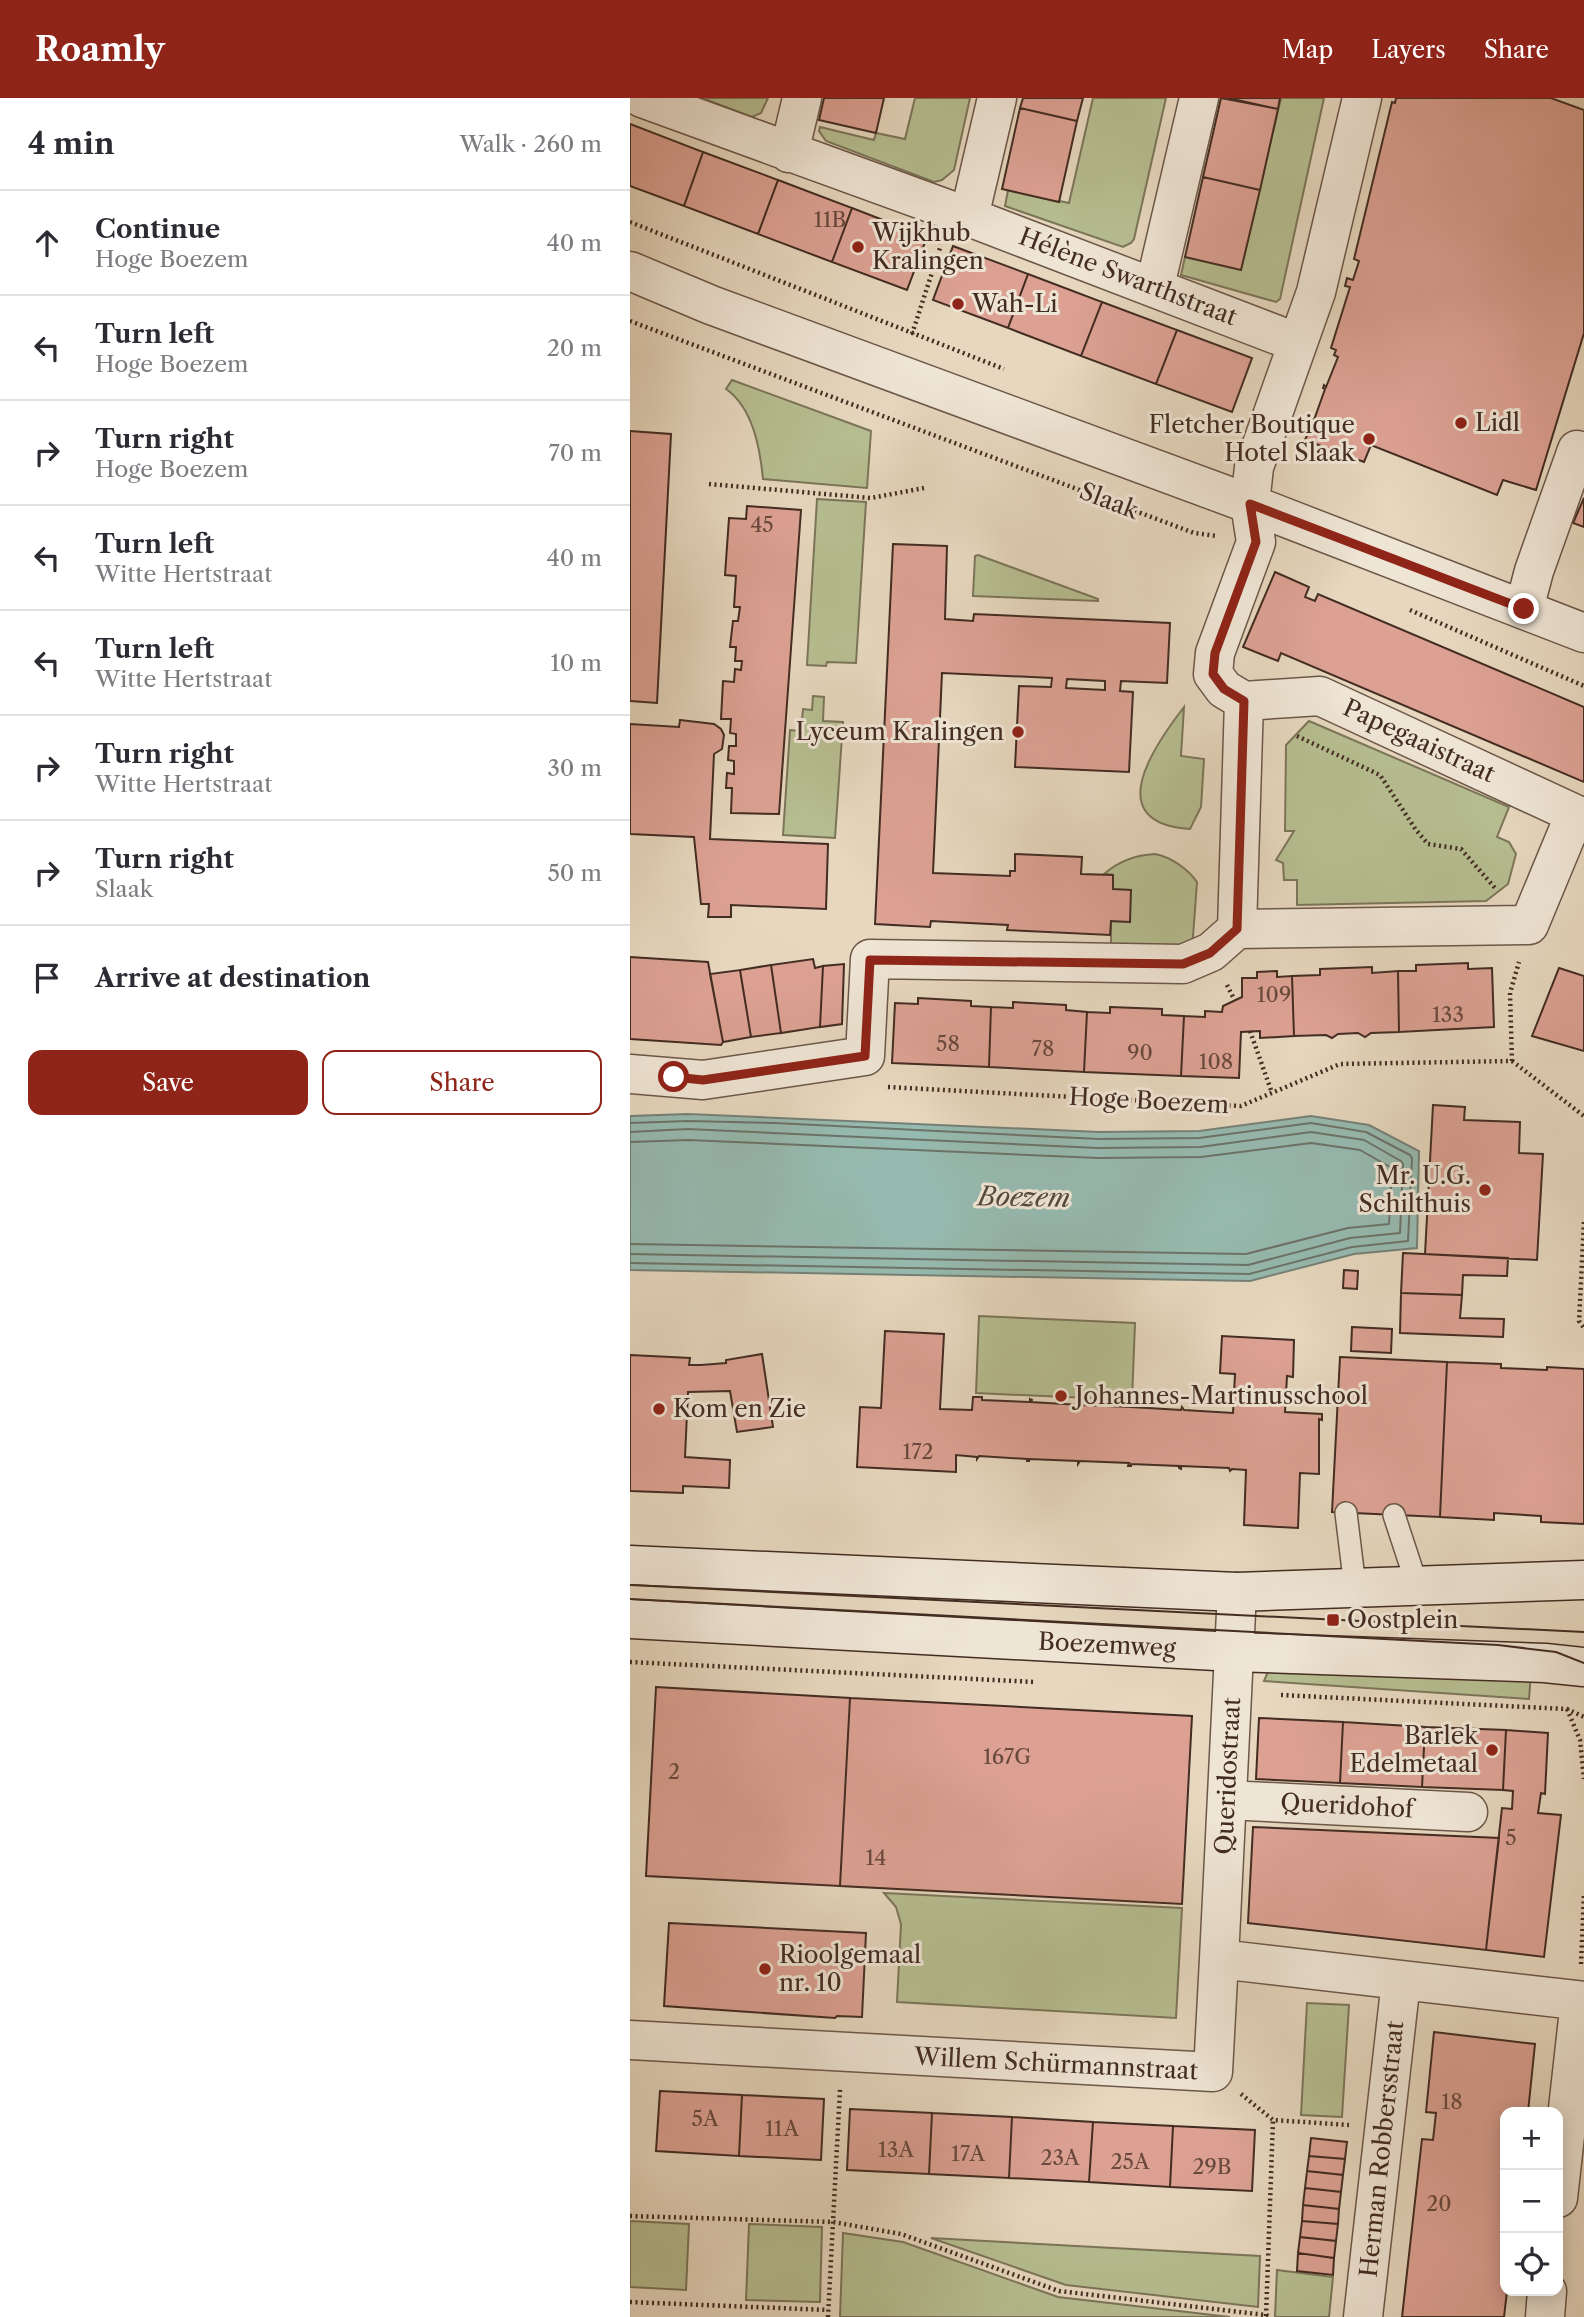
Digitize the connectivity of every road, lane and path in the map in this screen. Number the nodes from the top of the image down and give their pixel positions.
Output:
1 (642, 98) edge
2 (802, 98) edge
3 (997, 98) edge
4 (1199, 98) edge
5 (1362, 98) edge
6 (789, 153) junction
7 (960, 214) junction
8 (630, 271) edge
9 (1154, 286) junction
10 (630, 321) edge
11 (912, 334) dead end
12 (1298, 343) junction
13 (1577, 450) dead end
14 (709, 484) dead end
15 (925, 488) dead end
16 (1250, 504) junction
17 (1256, 542) junction
18 (1407, 608) dead end
19 (1524, 609) junction
20 (1584, 634) edge
21 (1584, 686) edge
22 (1244, 701) junction
23 (1295, 735) dead end
24 (1579, 819) edge
25 (1529, 925) junction
26 (1237, 929) junction
27 (1251, 1031) dead end
28 (865, 1056) junction
29 (1512, 1061) junction
30 (630, 1074) edge
31 (1272, 1093) junction
32 (1584, 1116) edge
33 (1584, 1222) edge
34 (1584, 1328) edge
35 (1346, 1513) dead end
36 (1394, 1515) dead end
37 (630, 1565) edge
38 (1584, 1580) edge
39 (1417, 1585) junction
40 (1355, 1587) junction
41 (1237, 1592) junction
42 (630, 1619) edge
43 (1234, 1652) junction
44 (1584, 1667) edge
45 (1584, 1717) edge
46 (1584, 1779) edge
47 (1227, 1800) junction
48 (1468, 1812) dead end
49 (1584, 1895) edge
50 (1219, 1959) junction
51 (1401, 1981) junction
52 (1582, 2001) edge
53 (630, 2040) edge
54 (841, 2053) junction
55 (1213, 2072) junction
56 (1273, 2120) junction
57 (1384, 2128) junction
58 (1561, 2170) edge
59 (630, 2216) edge
60 (833, 2222) junction
61 (1547, 2296) edge
62 (630, 2302) edge
63 (828, 2310) junction
64 (1267, 2316) edge
65 (828, 2317) edge
66 (1363, 2317) edge
67 (1545, 2317) edge

1 - 6 street, Hélène Swarthstraat
2 - 6 street
3 - 7 street
4 - 9 street
5 - 12 street
6 - 7 street, Hélène Swarthstraat
7 - 9 street, Hélène Swarthstraat
7 - 11 path
8 - 16 street, Slaak
9 - 12 street, Hélène Swarthstraat
10 - 17 path, Slaak
12 - 16 street
13 - 19 street
14 - 15 path
16 - 17 street
16 - 19 street, Slaak
17 - 22 street
18 - 21 path
19 - 20 street, Slaak
22 - 24 street, Papegaaistraat
22 - 26 street
23 - 25 path
24 - 25 street
25 - 26 street
25 - 29 path
26 - 28 street
27 - 31 path
28 - 30 street
28 - 31 path, Hoge Boezem
29 - 31 path, Hoge Boezem
29 - 32 path
33 - 34 path
35 - 40 lane
36 - 39 lane
37 - 41 street
38 - 39 street
39 - 40 street
40 - 41 street
41 - 43 street, Queridostraat
42 - 43 street, Boezemweg
43 - 44 street, Boezemweg
43 - 47 street, Queridostraat
45 - 46 path
47 - 48 street, Queridohof
47 - 50 street, Queridostraat
49 - 52 path
50 - 51 street
50 - 55 street, Willem Schürmannstraat
51 - 52 street
51 - 57 street, Herman Robbersstraat
52 - 58 street
53 - 54 street, Willem Schürmannstraat
54 - 55 street, Willem Schürmannstraat
54 - 60 path
55 - 56 path
56 - 57 path
56 - 64 path
57 - 66 street, Herman Robbersstraat
59 - 60 path
60 - 63 path
60 - 64 path
61 - 67 street
62 - 63 path
63 - 65 path

